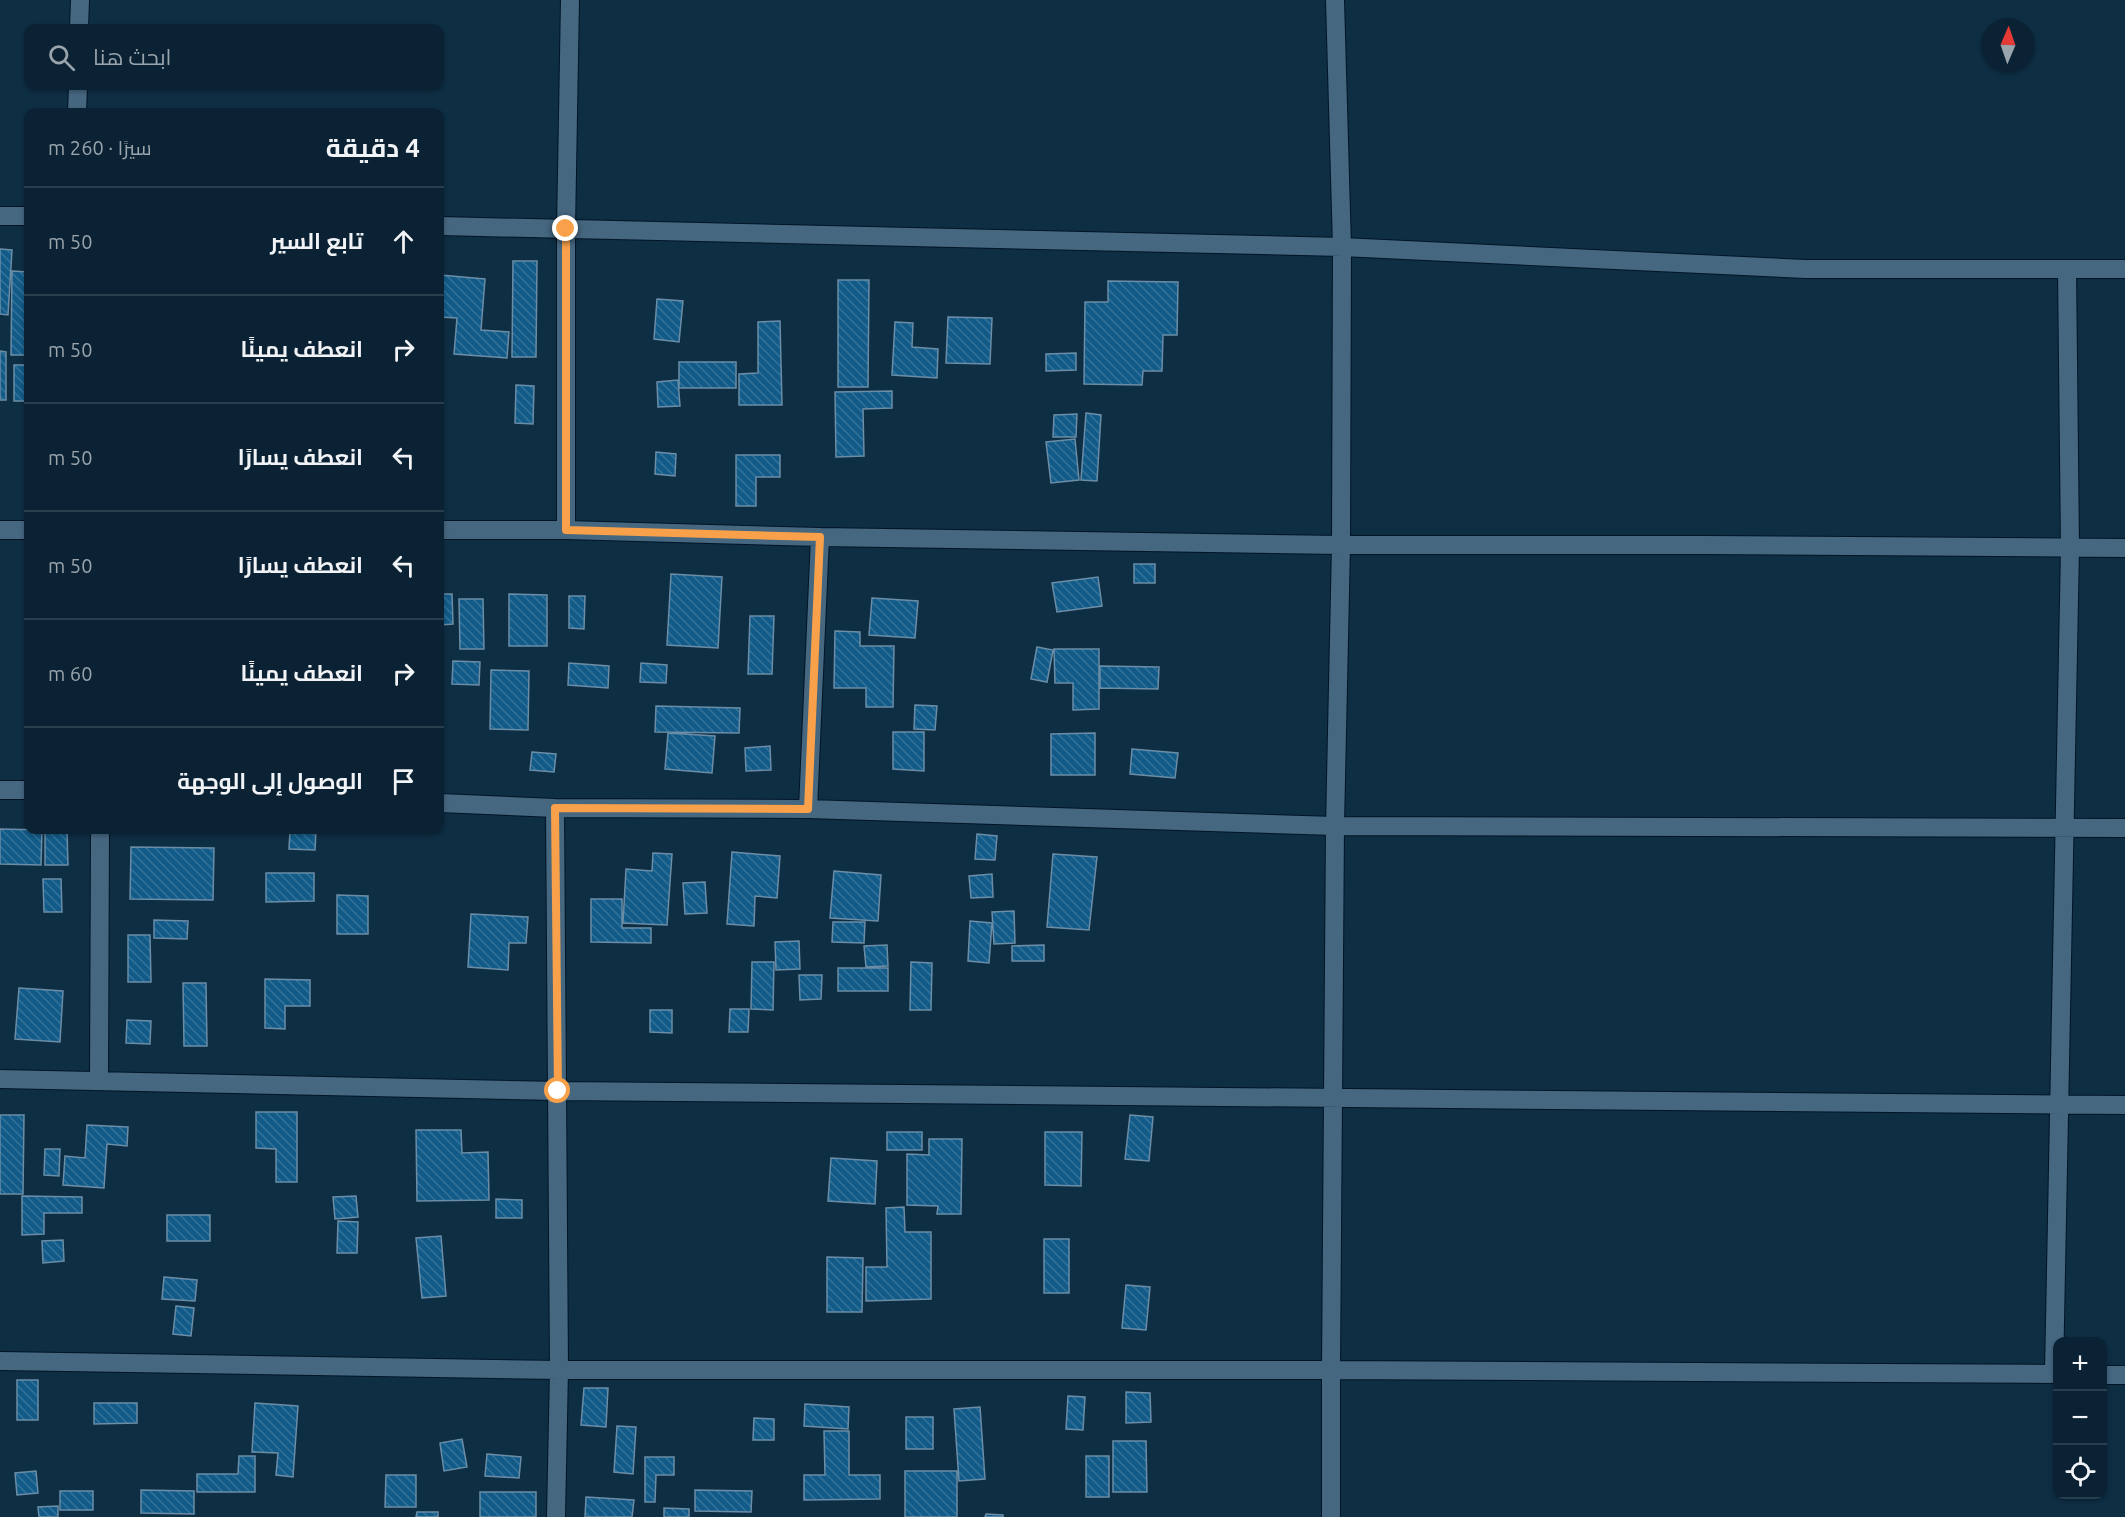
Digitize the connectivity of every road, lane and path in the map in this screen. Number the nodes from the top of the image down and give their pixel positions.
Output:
1 (80, 0) edge
2 (570, 0) edge
3 (1335, 0) edge
4 (79, 24) edge
5 (78, 90) edge
6 (77, 108) edge
7 (0, 216) edge
8 (24, 216) edge
9 (444, 226) edge
10 (566, 229) junction
11 (1342, 247) junction
12 (2067, 269) junction
13 (2125, 269) edge
14 (0, 530) edge
15 (24, 530) edge
16 (444, 530) edge
17 (566, 530) junction
18 (820, 537) junction
19 (1341, 545) junction
20 (2070, 548) junction
21 (2125, 548) edge
22 (0, 790) edge
23 (24, 790) edge
24 (444, 803) edge
25 (555, 808) junction
26 (808, 809) junction
27 (1335, 826) junction
28 (2064, 827) junction
29 (2125, 828) edge
30 (100, 834) edge
31 (0, 1079) edge
32 (99, 1080) junction
33 (558, 1091) junction
34 (1334, 1099) junction
35 (2060, 1104) junction
36 (2125, 1105) edge
37 (2057, 1337) edge
38 (0, 1361) edge
39 (559, 1370) junction
40 (1331, 1370) junction
41 (2053, 1373) edge
42 (2107, 1375) edge
43 (2125, 1375) edge
44 (556, 1517) edge
45 (1331, 1517) edge

1 - 4 street
2 - 10 street
3 - 11 street
5 - 6 street
7 - 8 street
9 - 10 street
10 - 11 street
10 - 17 street
11 - 12 street
11 - 19 street
12 - 13 street
12 - 20 street
14 - 15 street
16 - 17 street
17 - 18 street
18 - 19 street
18 - 26 street
19 - 20 street
19 - 27 street
20 - 21 street
20 - 28 street
22 - 23 street
24 - 25 street
25 - 26 street
25 - 33 street
26 - 27 street
27 - 28 street
27 - 34 street
28 - 29 street
28 - 35 street
30 - 32 street
31 - 32 street
32 - 33 street
33 - 34 street
33 - 39 street
34 - 35 street
34 - 40 street
35 - 36 street
35 - 37 street
38 - 39 street
39 - 40 street
39 - 44 street
40 - 41 street
40 - 45 street
42 - 43 street

